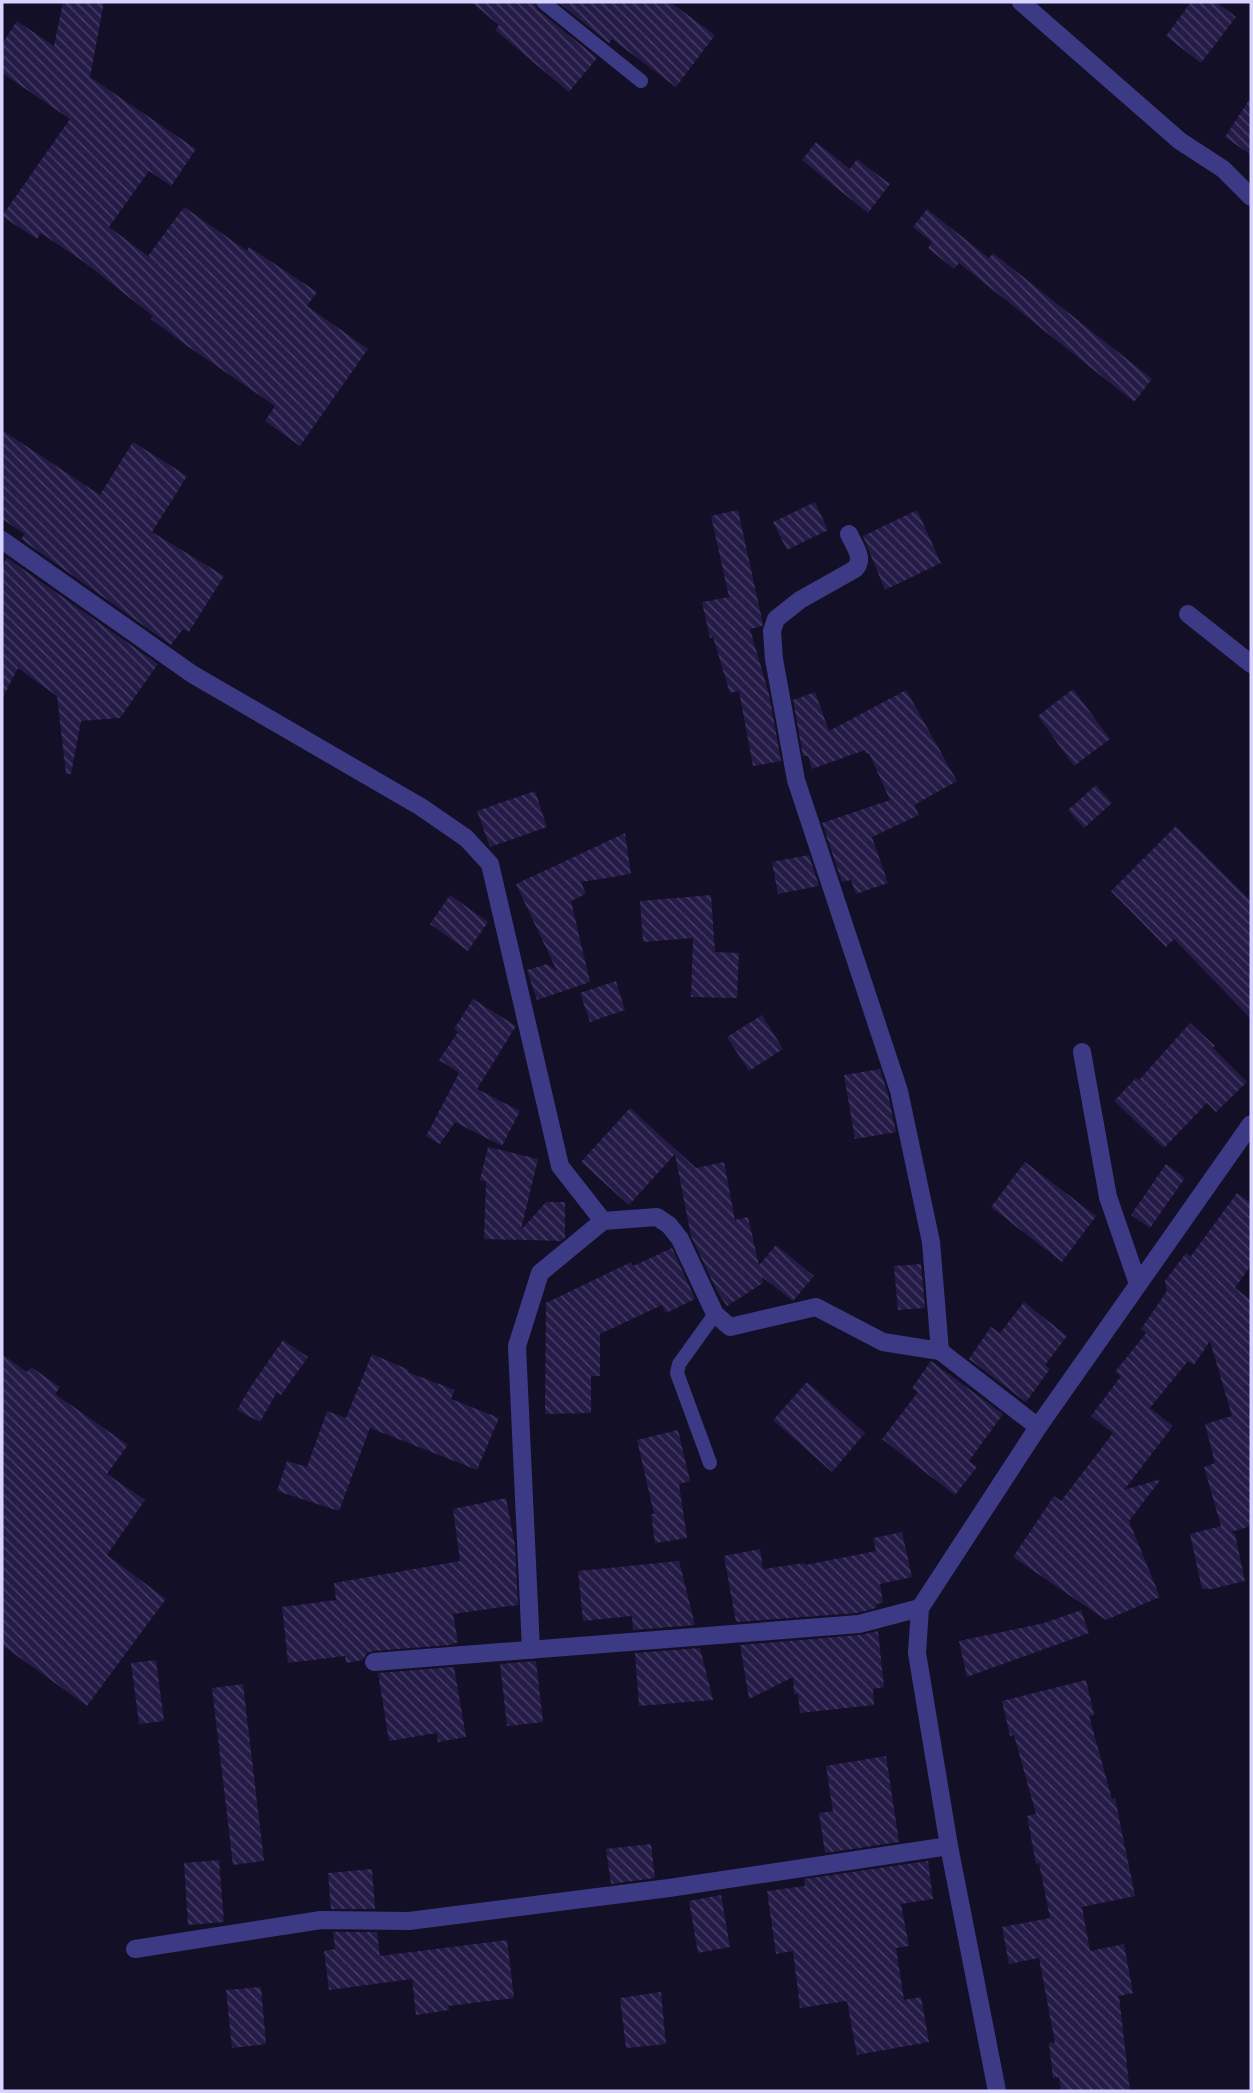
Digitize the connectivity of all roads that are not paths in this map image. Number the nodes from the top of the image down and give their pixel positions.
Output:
1 (543, 2) edge
2 (1021, 2) edge
3 (641, 81) dead end
4 (1251, 197) edge
5 (849, 534) dead end
6 (2, 540) edge
7 (1188, 614) dead end
8 (1251, 664) edge
9 (1082, 1052) dead end
10 (1251, 1124) edge
11 (603, 1221) junction
12 (1138, 1284) junction
13 (715, 1314) junction
14 (940, 1351) junction
15 (1038, 1427) junction
16 (710, 1463) dead end
17 (920, 1608) junction
18 (531, 1650) junction
19 (374, 1662) dead end
20 (949, 1846) junction
21 (135, 1949) dead end
22 (997, 2091) edge

1 - 3 lane
2 - 4 street
5 - 14 street
6 - 11 street
7 - 8 street
9 - 12 street
10 - 12 street
11 - 13 street
11 - 18 street
12 - 15 street
13 - 14 street
13 - 16 lane
14 - 15 street
15 - 17 street
17 - 18 street
17 - 20 street
18 - 19 street
20 - 21 street
20 - 22 street

